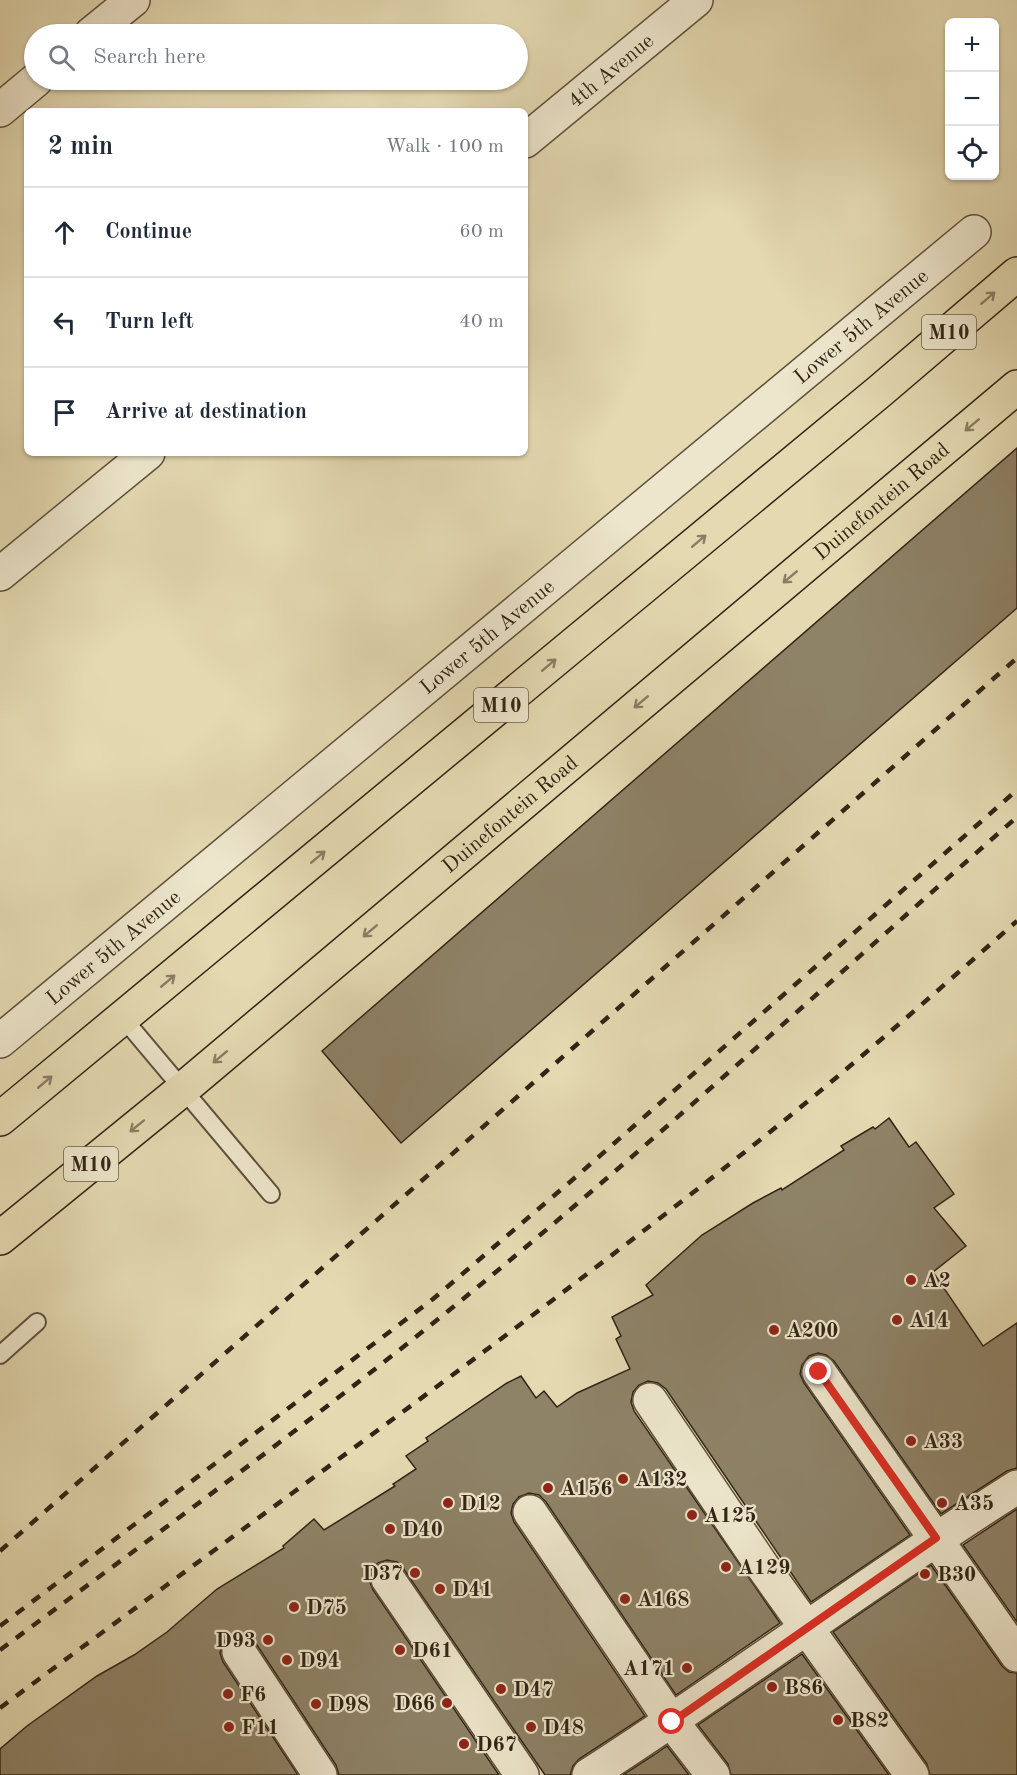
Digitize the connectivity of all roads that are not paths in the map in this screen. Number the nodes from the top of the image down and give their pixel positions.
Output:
1 (133, 0) edge
2 (696, 0) edge
3 (103, 24) edge
4 (24, 90) edge
5 (0, 110) edge
6 (528, 139) edge
7 (974, 232) dead end
8 (1017, 274) edge
9 (1017, 387) edge
10 (144, 456) edge
11 (0, 574) edge
12 (123, 1018) junction
13 (0, 1041) edge
14 (183, 1089) junction
15 (0, 1119) edge
16 (271, 1194) dead end
17 (0, 1238) edge
18 (37, 1322) dead end
19 (0, 1354) edge
20 (819, 1372) dead end
21 (650, 1400) dead end
22 (1017, 1487) edge
23 (530, 1512) dead end
24 (936, 1538) junction
25 (388, 1579) dead end
26 (807, 1626) junction
27 (239, 1652) dead end
28 (1017, 1655) edge
29 (672, 1722) junction
30 (320, 1775) edge
31 (522, 1775) edge
32 (589, 1775) edge
33 (713, 1775) edge
34 (912, 1775) edge

1 - 3 street
2 - 6 street, 4th Avenue
4 - 5 street
7 - 13 street, Lower 5th Avenue
12 -> 8 main road, M10
9 -> 14 main road, Duinefontein Road / M10
10 - 11 street
12 - 14 lane
15 -> 12 main road, M10
14 - 16 lane
14 -> 17 main road, Duinefontein Road / M10
18 - 19 lane
20 - 24 street
21 - 26 street
22 - 24 street
23 - 29 street
24 - 26 street
24 - 28 street
25 - 31 street
26 - 29 street
26 - 34 street
27 - 30 street
29 - 32 street
29 - 33 street

